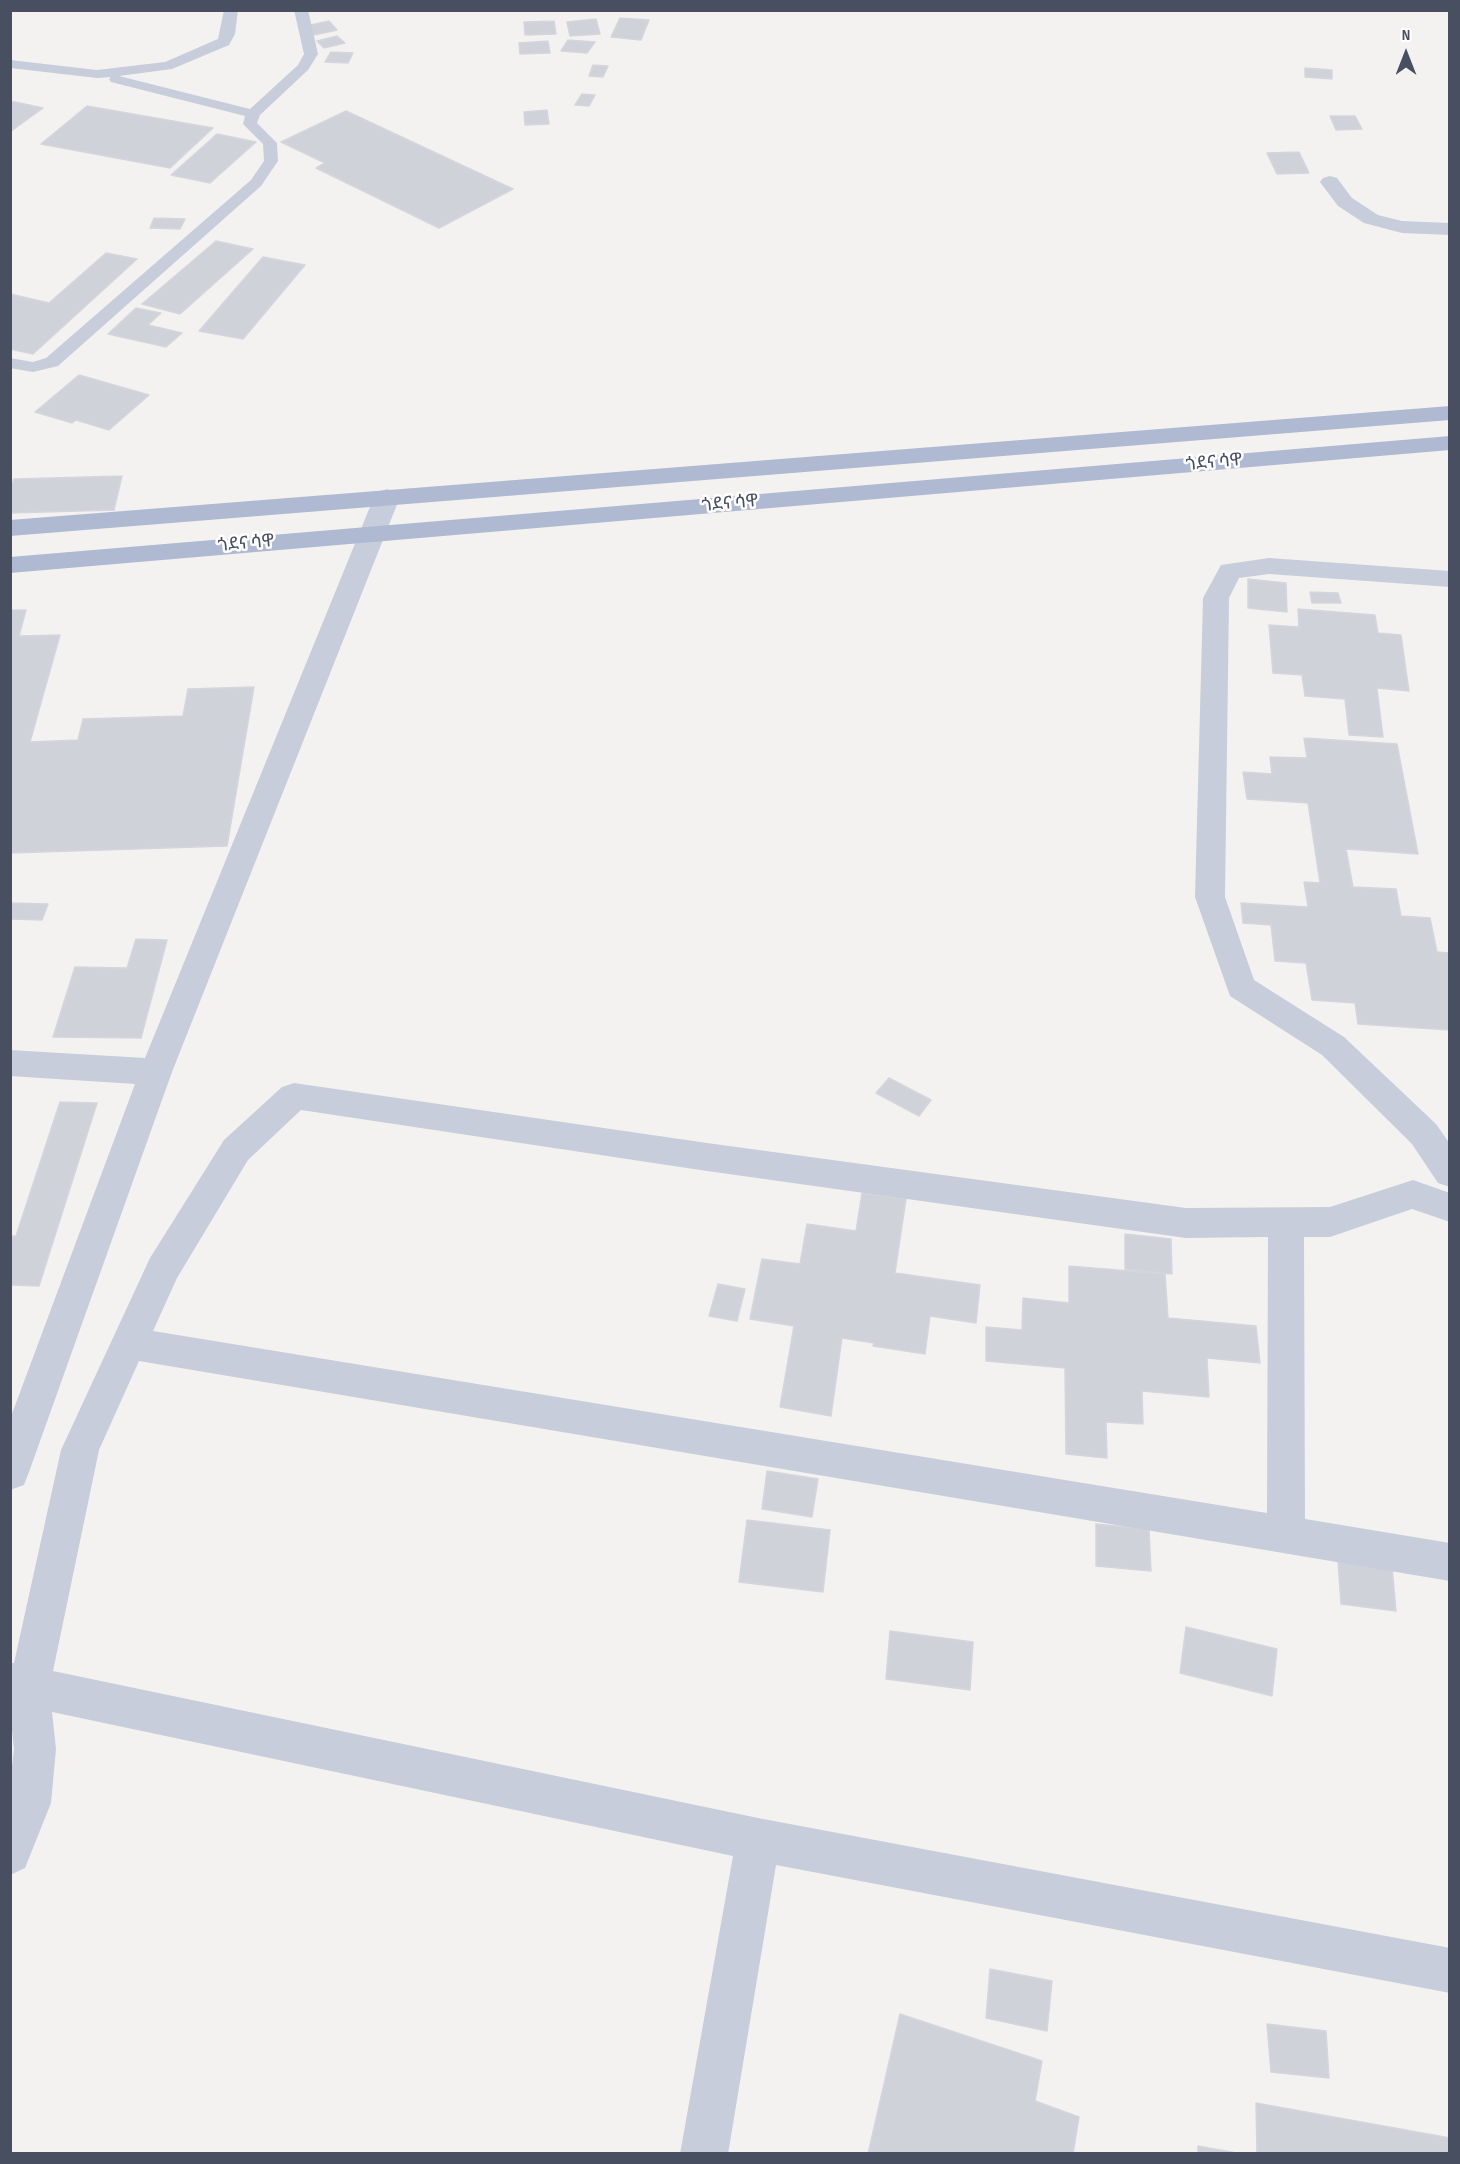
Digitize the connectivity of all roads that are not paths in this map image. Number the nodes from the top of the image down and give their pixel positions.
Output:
1 (231, 10) edge
2 (301, 10) edge
3 (10, 64) edge
4 (97, 74) junction
5 (253, 114) junction
6 (1330, 182) dead end
7 (1449, 229) edge
8 (10, 363) edge
9 (1449, 413) edge
10 (1449, 443) edge
11 (387, 497) junction
12 (10, 528) edge
13 (372, 533) junction
14 (10, 565) edge
15 (1449, 579) edge
16 (10, 1064) edge
17 (156, 1072) junction
18 (1449, 1173) edge
19 (1449, 1208) edge
20 (1286, 1222) junction
21 (129, 1343) junction
22 (10, 1472) edge
23 (1286, 1535) junction
24 (1449, 1562) edge
25 (20, 1685) edge
26 (758, 1840) junction
27 (10, 1853) edge
28 (1449, 1971) edge
29 (704, 2154) edge

1 - 4 lane
2 - 5 lane
3 - 4 lane
4 - 5 lane
5 - 8 lane
6 - 7 street
9 - 11 main road, ጎደና ሳዋ
10 - 13 main road, ጎደና ሳዋ
11 - 12 main road, ጎደና ሳዋ
11 - 13 street
13 - 14 main road, ጎደና ሳዋ
13 - 17 street
15 - 18 street
16 - 17 street
17 - 22 street
19 - 20 street
20 - 21 street
20 - 23 street
21 - 23 street
21 - 25 street
23 - 24 street
25 - 26 street
25 - 27 street
26 - 28 street
26 - 29 street

